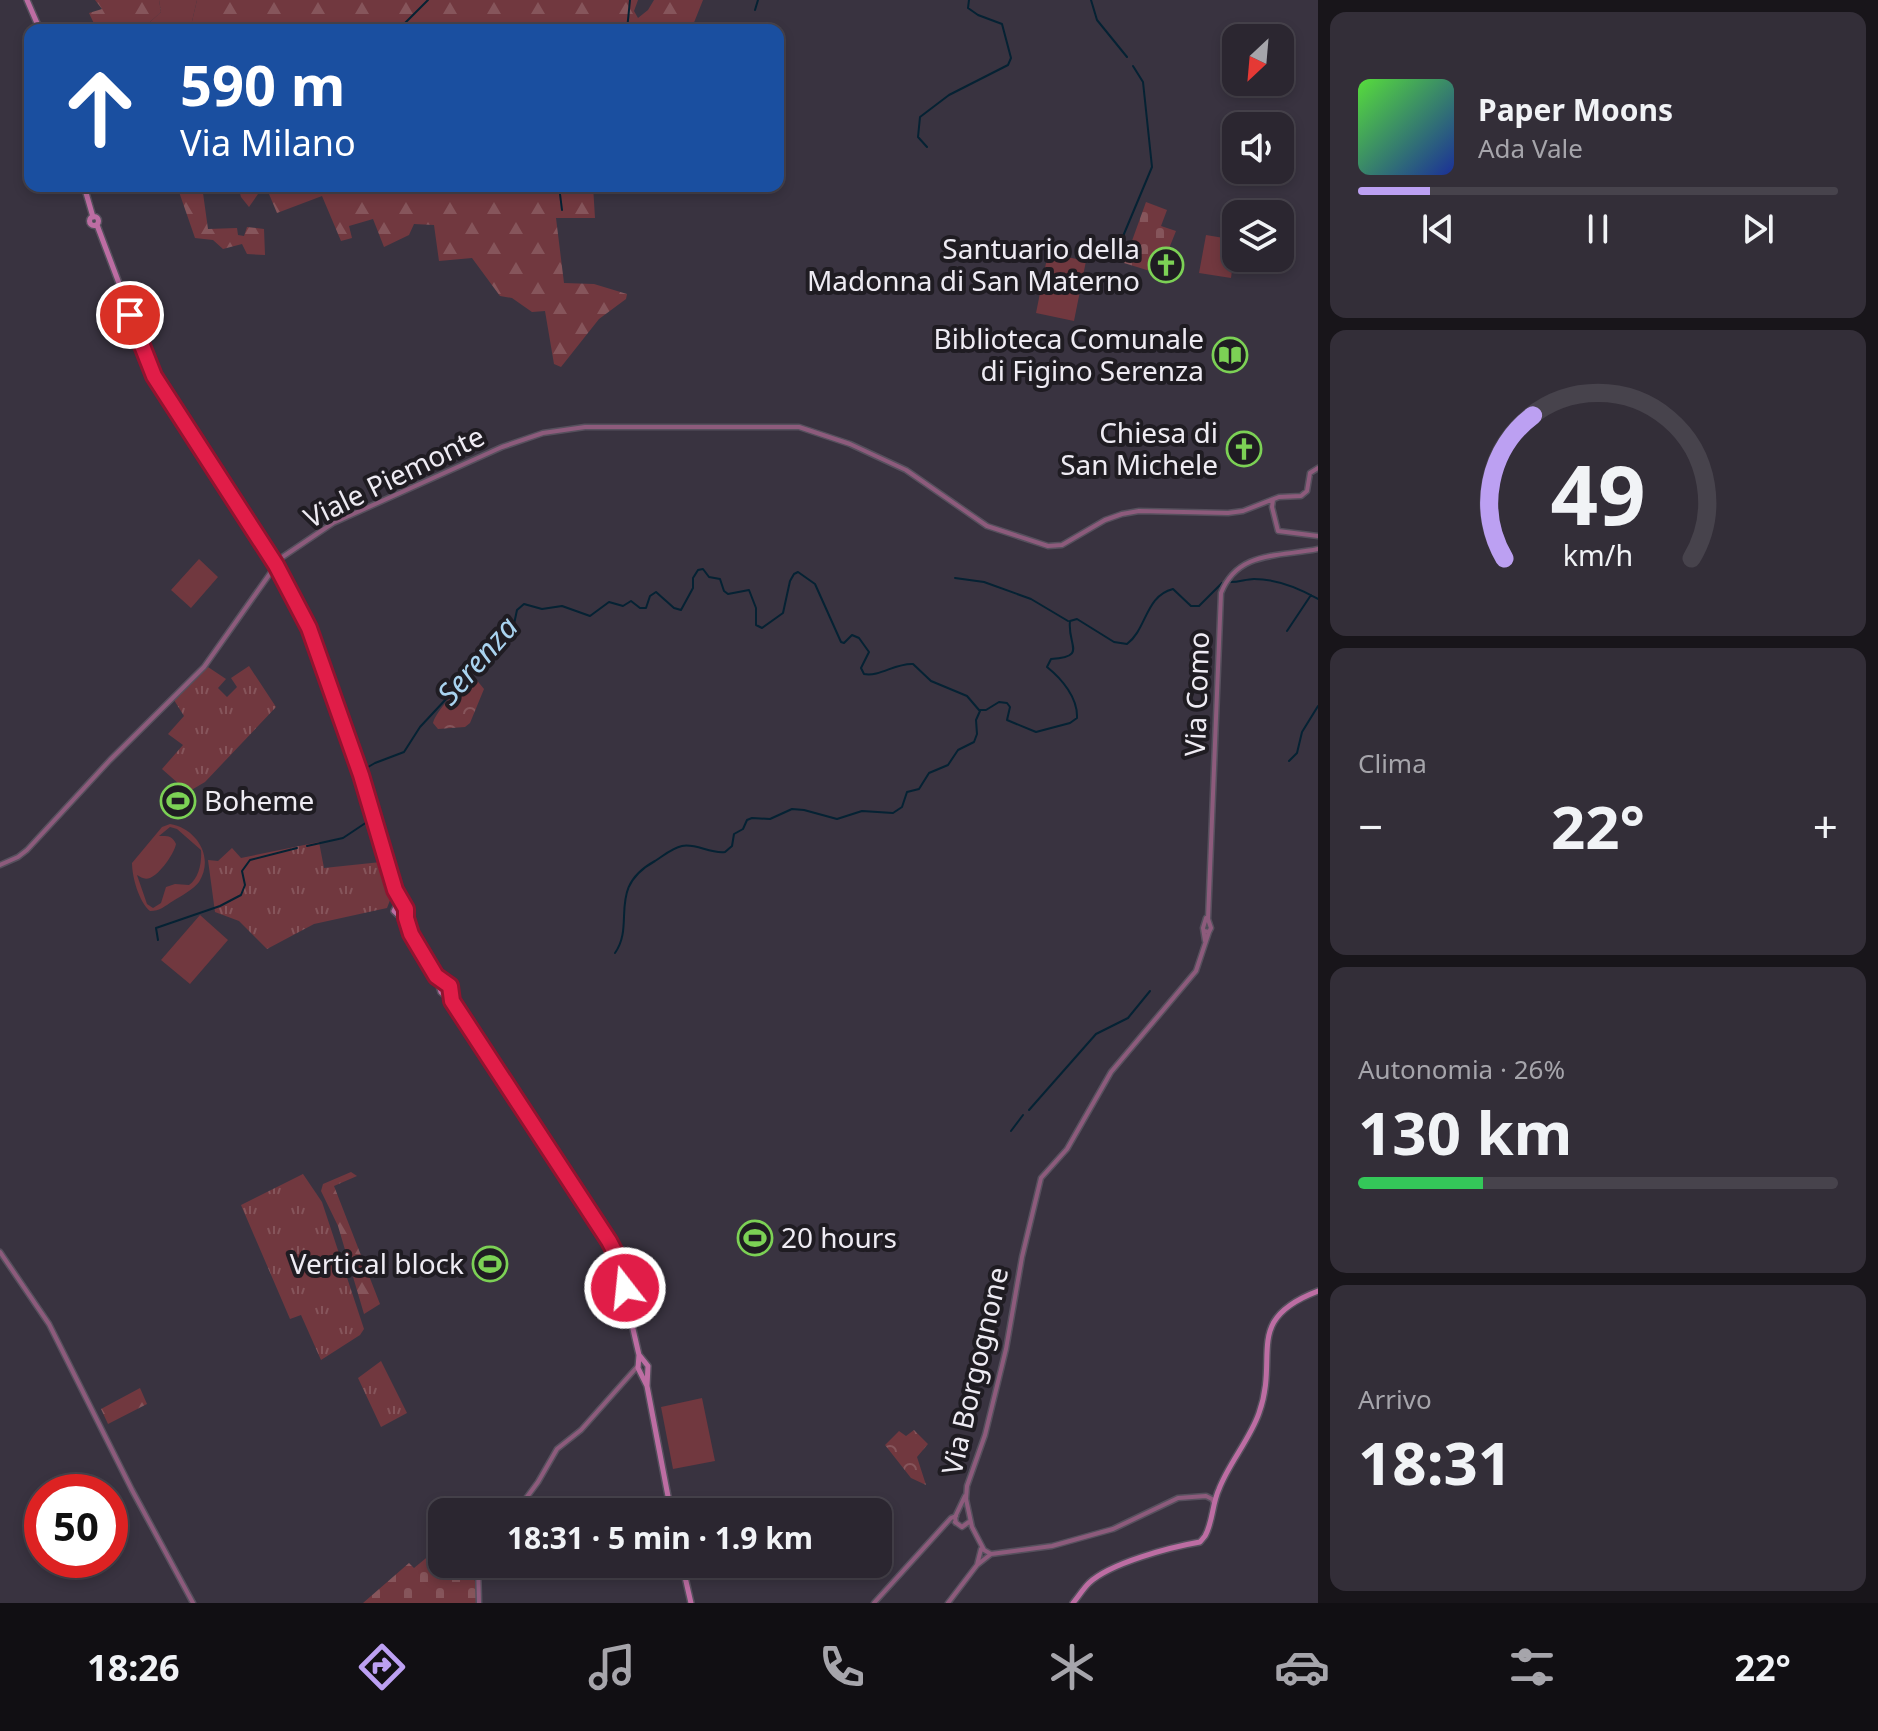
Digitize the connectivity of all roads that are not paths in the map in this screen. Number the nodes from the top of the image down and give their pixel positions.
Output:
1 (27, 0) edge
2 (38, 24) edge
3 (86, 192) edge
4 (1318, 468) edge
5 (1273, 500) junction
6 (1318, 536) edge
7 (1318, 549) edge
8 (276, 565) junction
9 (0, 865) edge
10 (401, 905) junction
11 (403, 915) junction
12 (443, 987) junction
13 (448, 994) junction
14 (0, 1252) edge
15 (1022, 1257) joint
16 (1318, 1291) edge
17 (641, 1367) junction
18 (1219, 1488) junction
19 (966, 1494) junction
20 (1208, 1496) junction
21 (526, 1498) edge
22 (668, 1498) edge
23 (1214, 1503) junction
24 (956, 1515) junction
25 (969, 1518) junction
26 (948, 1521) junction
27 (956, 1523) junction
28 (964, 1527) junction
29 (975, 1534) junction
30 (981, 1547) junction
31 (991, 1554) junction
32 (977, 1565) junction
33 (478, 1578) edge
34 (685, 1578) edge
35 (948, 1602) edge
36 (193, 1603) edge
37 (479, 1603) edge
38 (691, 1603) edge
39 (874, 1603) edge
40 (1073, 1603) edge

1 - 2 main road
3 - 8 main road
4 - 5 street, Viale Piemonte
5 - 6 street
5 - 8 street, Viale Piemonte
7 - 15 street, Via Como
8 - 9 street, Viale Piemonte
8 - 10 main road
10 - 11 main road
10 - 11 main road
11 - 12 main road
12 - 13 main road
12 - 13 main road
13 - 17 main road
14 - 36 street
15 - 19 street, Via Borgognone
16 - 18 main road
17 - 21 street
17 - 22 main road
18 - 20 street
18 - 23 main road
19 - 24 street, Via Borgognone
19 - 25 street, Via Borgognone
20 - 23 street
20 - 31 street
23 - 40 main road
24 - 25 street
24 - 26 street, Via Borgognone
24 - 27 street
25 - 28 street
25 - 29 street, Via Borgognone
26 - 27 street
26 - 39 street, Via Borgognone
27 - 28 street
28 - 29 street
29 - 30 street, Via Borgognone
30 - 31 street
30 - 32 street
31 - 32 street
32 - 35 street
33 - 37 street
34 - 38 main road

